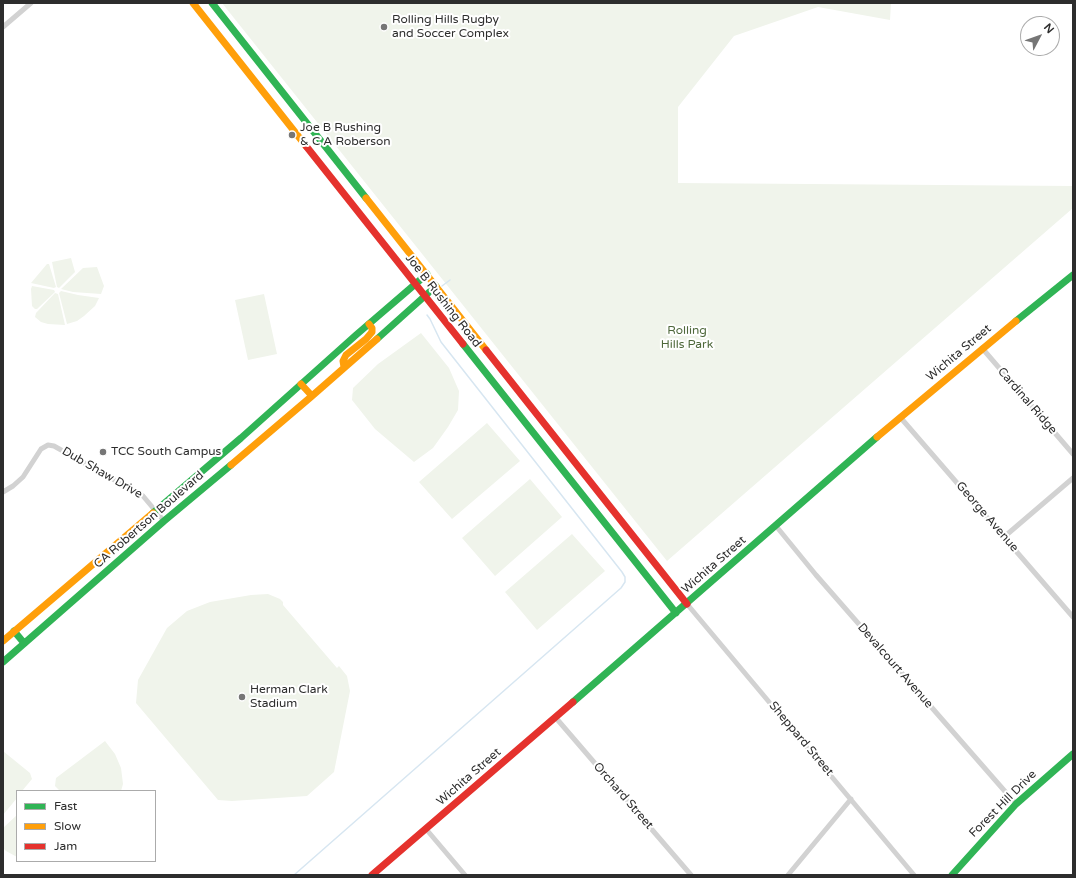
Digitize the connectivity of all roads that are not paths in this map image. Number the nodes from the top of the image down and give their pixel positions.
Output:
1 (31, 3) edge
2 (193, 3) edge
3 (212, 3) edge
4 (3, 26) edge
5 (246, 46) junction
6 (234, 55) junction
7 (316, 135) junction
8 (304, 143) junction
9 (427, 274) junction
10 (1073, 275) edge
11 (416, 285) junction
12 (436, 286) junction
13 (424, 296) junction
14 (369, 324) junction
15 (982, 348) junction
16 (344, 367) junction
17 (301, 384) junction
18 (312, 396) junction
19 (900, 417) junction
20 (241, 438) junction
21 (250, 448) junction
22 (1073, 454) edge
23 (1073, 478) edge
24 (3, 492) edge
25 (156, 510) junction
26 (164, 521) junction
27 (776, 526) junction
28 (1004, 537) junction
29 (687, 604) junction
30 (676, 613) junction
31 (1073, 617) edge
32 (14, 631) junction
33 (3, 641) edge
34 (24, 643) junction
35 (3, 662) edge
36 (556, 718) junction
37 (1073, 754) edge
38 (851, 799) junction
39 (1016, 804) junction
40 (426, 829) junction
41 (372, 875) edge
42 (466, 875) edge
43 (691, 875) edge
44 (788, 875) edge
45 (914, 875) edge
46 (952, 875) edge

1 - 4 street
2 - 6 street, Joe B Rushing Road
3 - 5 street, Joe B Rushing Road
5 - 6 street
5 - 7 street, Joe B Rushing Road
6 - 8 street, Joe B Rushing Road
7 - 8 street
7 - 9 street, Joe B Rushing Road
8 - 11 street, Joe B Rushing Road
9 - 11 street, CA Robertson Boulevard
9 - 12 street, Joe B Rushing Road
10 - 15 street, Wichita Street
11 - 13 street, Joe B Rushing Road
11 - 14 street, CA Robertson Boulevard
12 - 13 street, CA Robertson Boulevard
12 - 29 street, Joe B Rushing Road
13 - 16 street, CA Robertson Boulevard
13 - 30 street, Joe B Rushing Road
14 - 16 street
14 - 17 street, CA Robertson Boulevard
15 - 19 street, Wichita Street
15 - 22 street, Cardinal Ridge
16 - 18 street, CA Robertson Boulevard
17 - 18 street
17 - 20 street, CA Robertson Boulevard
18 - 21 street, CA Robertson Boulevard
19 - 27 street, Wichita Street
19 - 28 street, George Avenue
20 - 21 street
20 - 25 street, CA Robertson Boulevard
21 - 26 street, CA Robertson Boulevard
23 - 28 street
24 - 25 street, Dub Shaw Drive
25 - 26 street, Dub Shaw Drive
25 - 32 street, CA Robertson Boulevard
26 - 34 street, CA Robertson Boulevard
27 - 29 street, Wichita Street
27 - 39 street, Devalcourt Avenue
28 - 31 street, George Avenue
29 - 30 street, Wichita Street
29 - 38 street, Sheppard Street
30 - 36 street, Wichita Street
32 - 33 street, CA Robertson Boulevard
32 - 34 street
34 - 35 street, CA Robertson Boulevard
36 - 40 street, Wichita Street
36 - 43 street, Orchard Street
37 - 39 street, Forest Hill Drive
38 - 44 street
38 - 45 street, Sheppard Street
39 - 46 street, Forest Hill Drive
40 - 41 street, Wichita Street
40 - 42 street

